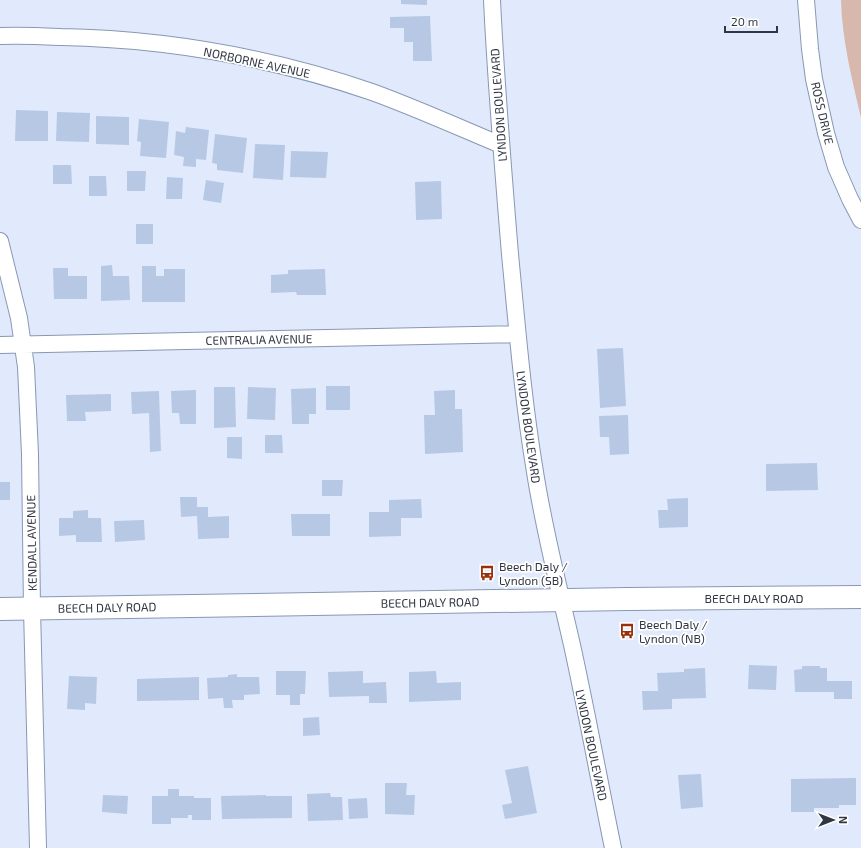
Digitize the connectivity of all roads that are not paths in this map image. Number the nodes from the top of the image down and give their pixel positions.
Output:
1 (492, 0) edge
2 (806, 0) edge
3 (0, 36) edge
4 (501, 146) junction
5 (861, 220) edge
6 (0, 241) edge
7 (518, 334) junction
8 (22, 344) junction
9 (0, 345) edge
10 (861, 597) edge
11 (562, 600) junction
12 (0, 609) edge
13 (32, 609) junction
14 (38, 848) edge
15 (613, 848) edge

1 - 4 street, LYNDON BOULEVARD
2 - 5 street, ROSS DRIVE
3 - 4 street, NORBORNE AVENUE
4 - 7 street, LYNDON BOULEVARD
6 - 8 street, KENDALL AVENUE
7 - 8 street, CENTRALIA AVENUE
7 - 11 street, LYNDON BOULEVARD
8 - 9 street, CENTRALIA AVENUE
8 - 13 street, KENDALL AVENUE
10 - 11 main road, BEECH DALY ROAD
11 - 13 main road, BEECH DALY ROAD
11 - 15 street, LYNDON BOULEVARD
12 - 13 main road, BEECH DALY ROAD
13 - 14 street, KENDALL AVENUE

